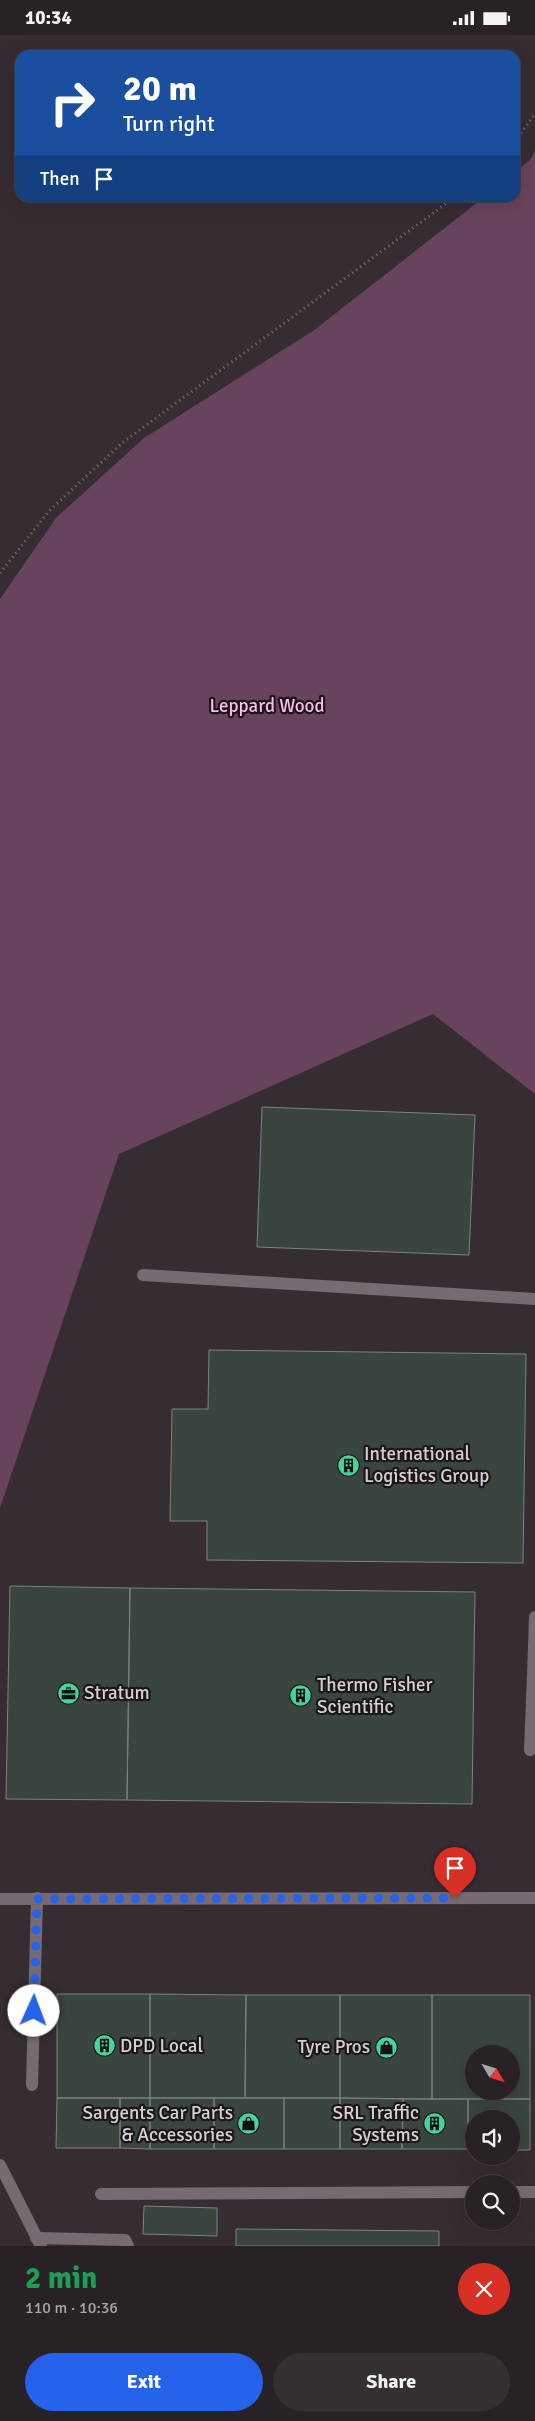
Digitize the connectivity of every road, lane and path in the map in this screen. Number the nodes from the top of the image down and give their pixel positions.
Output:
1 (535, 114) edge
2 (520, 134) edge
3 (448, 202) edge
4 (0, 573) edge
5 (143, 1275) dead end
6 (535, 1299) edge
7 (535, 1617) edge
8 (534, 1675) edge
9 (530, 1751) dead end
10 (535, 1898) edge
11 (0, 1899) edge
12 (37, 1899) junction
13 (32, 2085) dead end
14 (0, 2165) edge
15 (465, 2192) edge
16 (520, 2192) edge
17 (535, 2192) edge
18 (101, 2194) dead end
19 (38, 2242) edge
20 (128, 2246) edge

1 - 2 path
3 - 4 path
5 - 6 street
7 - 8 street
8 - 9 street
10 - 12 street
11 - 12 street
12 - 13 street
14 - 19 street
15 - 18 street
16 - 17 street
19 - 20 street

